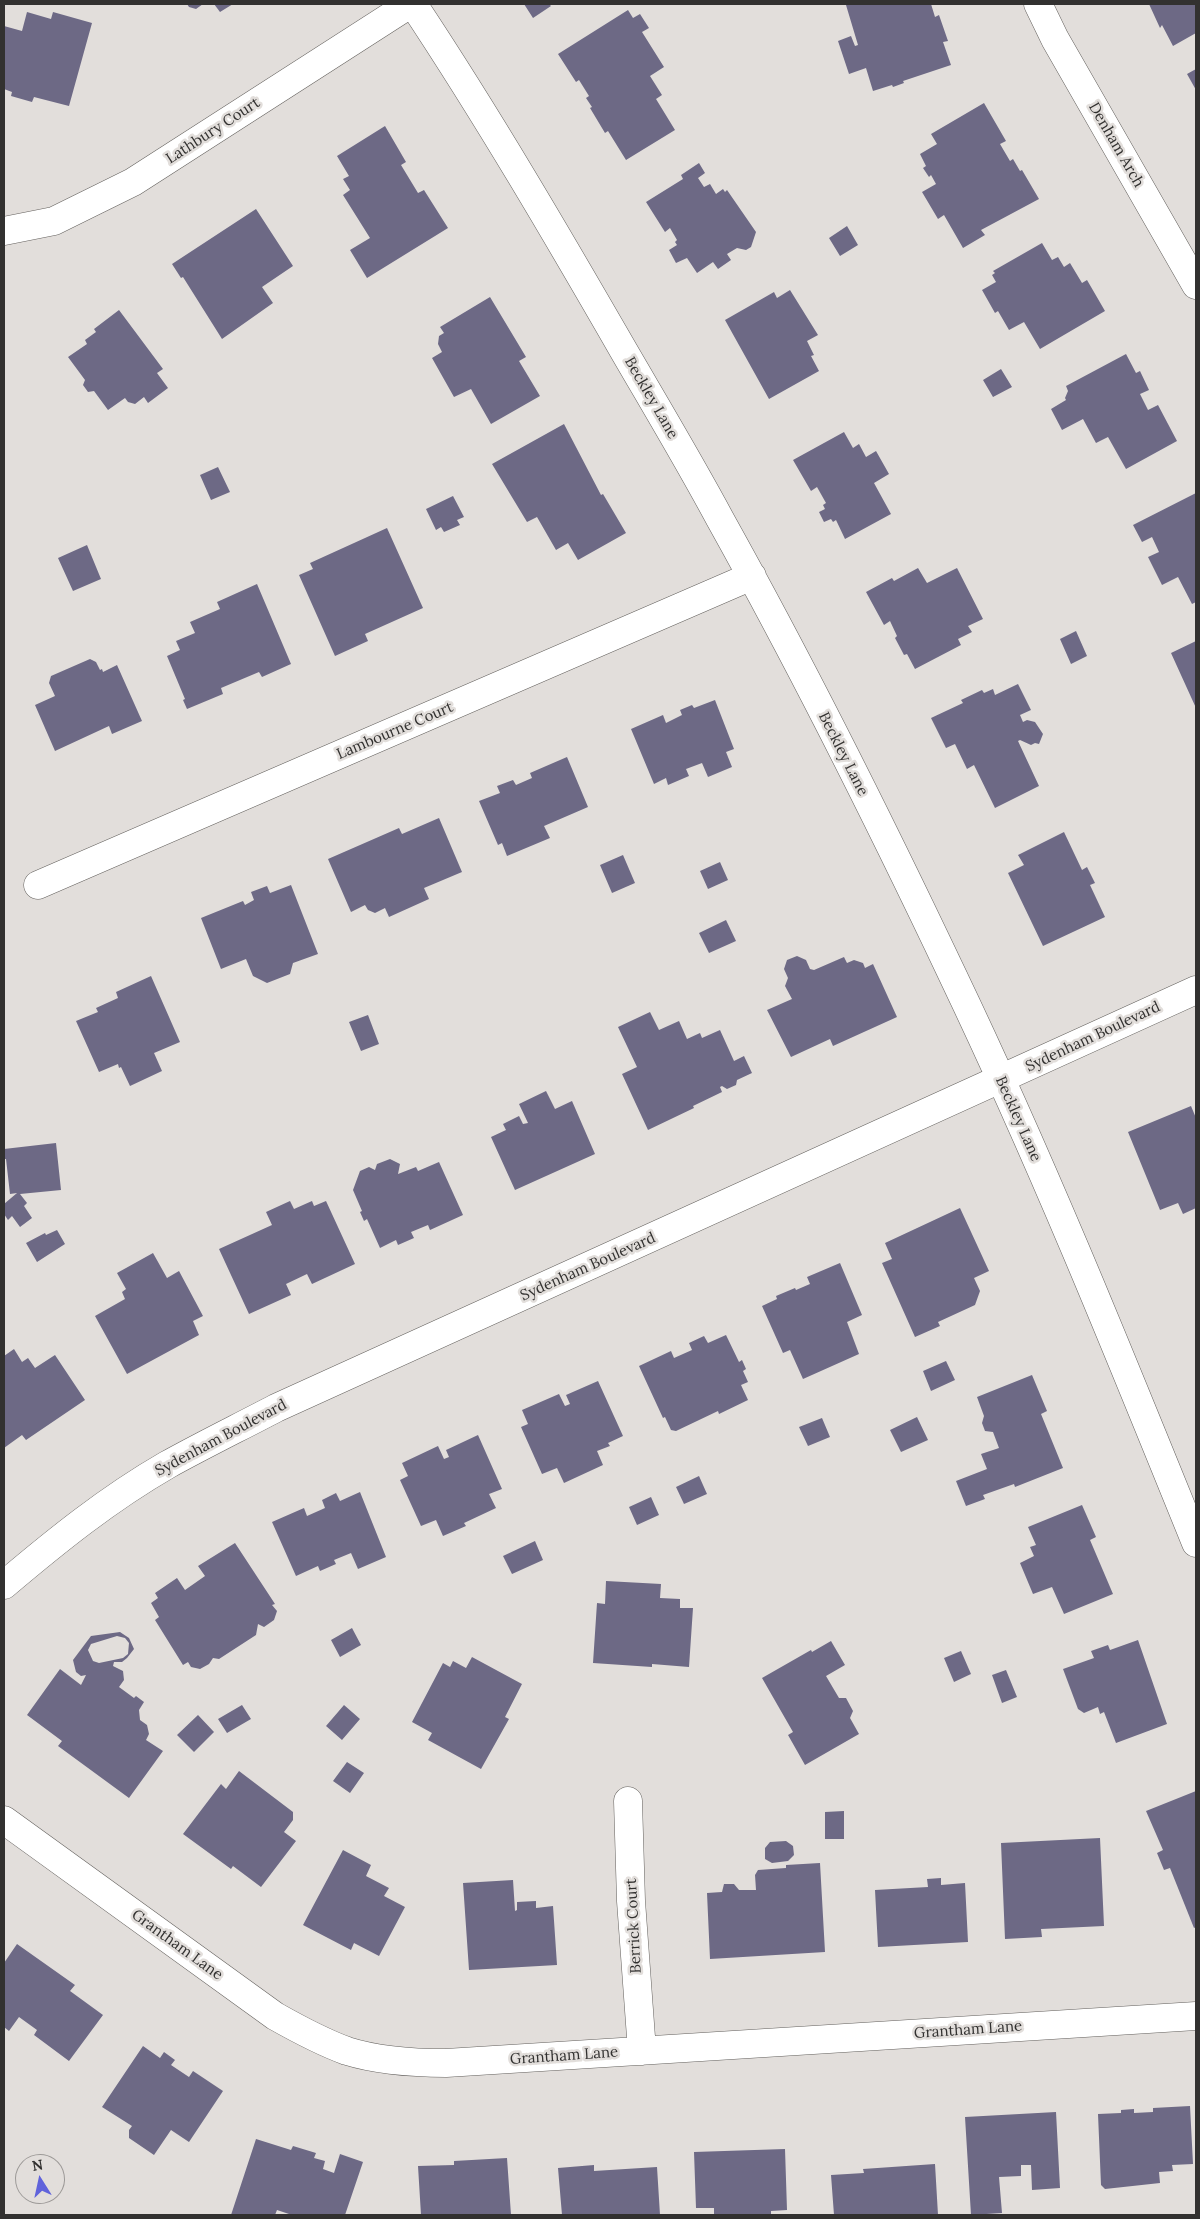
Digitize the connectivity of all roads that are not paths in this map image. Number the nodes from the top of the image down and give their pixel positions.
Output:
1 (411, 4) edge
2 (1038, 4) edge
3 (4, 231) edge
4 (1196, 285) edge
5 (752, 576) junction
6 (38, 885) dead end
7 (1196, 990) edge
8 (1001, 1080) junction
9 (1196, 1543) edge
10 (4, 1585) edge
11 (628, 1801) dead end
12 (4, 1820) edge
13 (1196, 2016) edge
14 (642, 2051) junction

1 - 3 street, Lathbury Court
1 - 5 street, Beckley Lane
2 - 4 street, Denham Arch
5 - 6 street, Lambourne Court
5 - 8 street, Beckley Lane
7 - 8 street, Sydenham Boulevard
8 - 9 street, Beckley Lane
8 - 10 street, Sydenham Boulevard
11 - 14 street, Berrick Court
12 - 14 street, Grantham Lane
13 - 14 street, Grantham Lane

